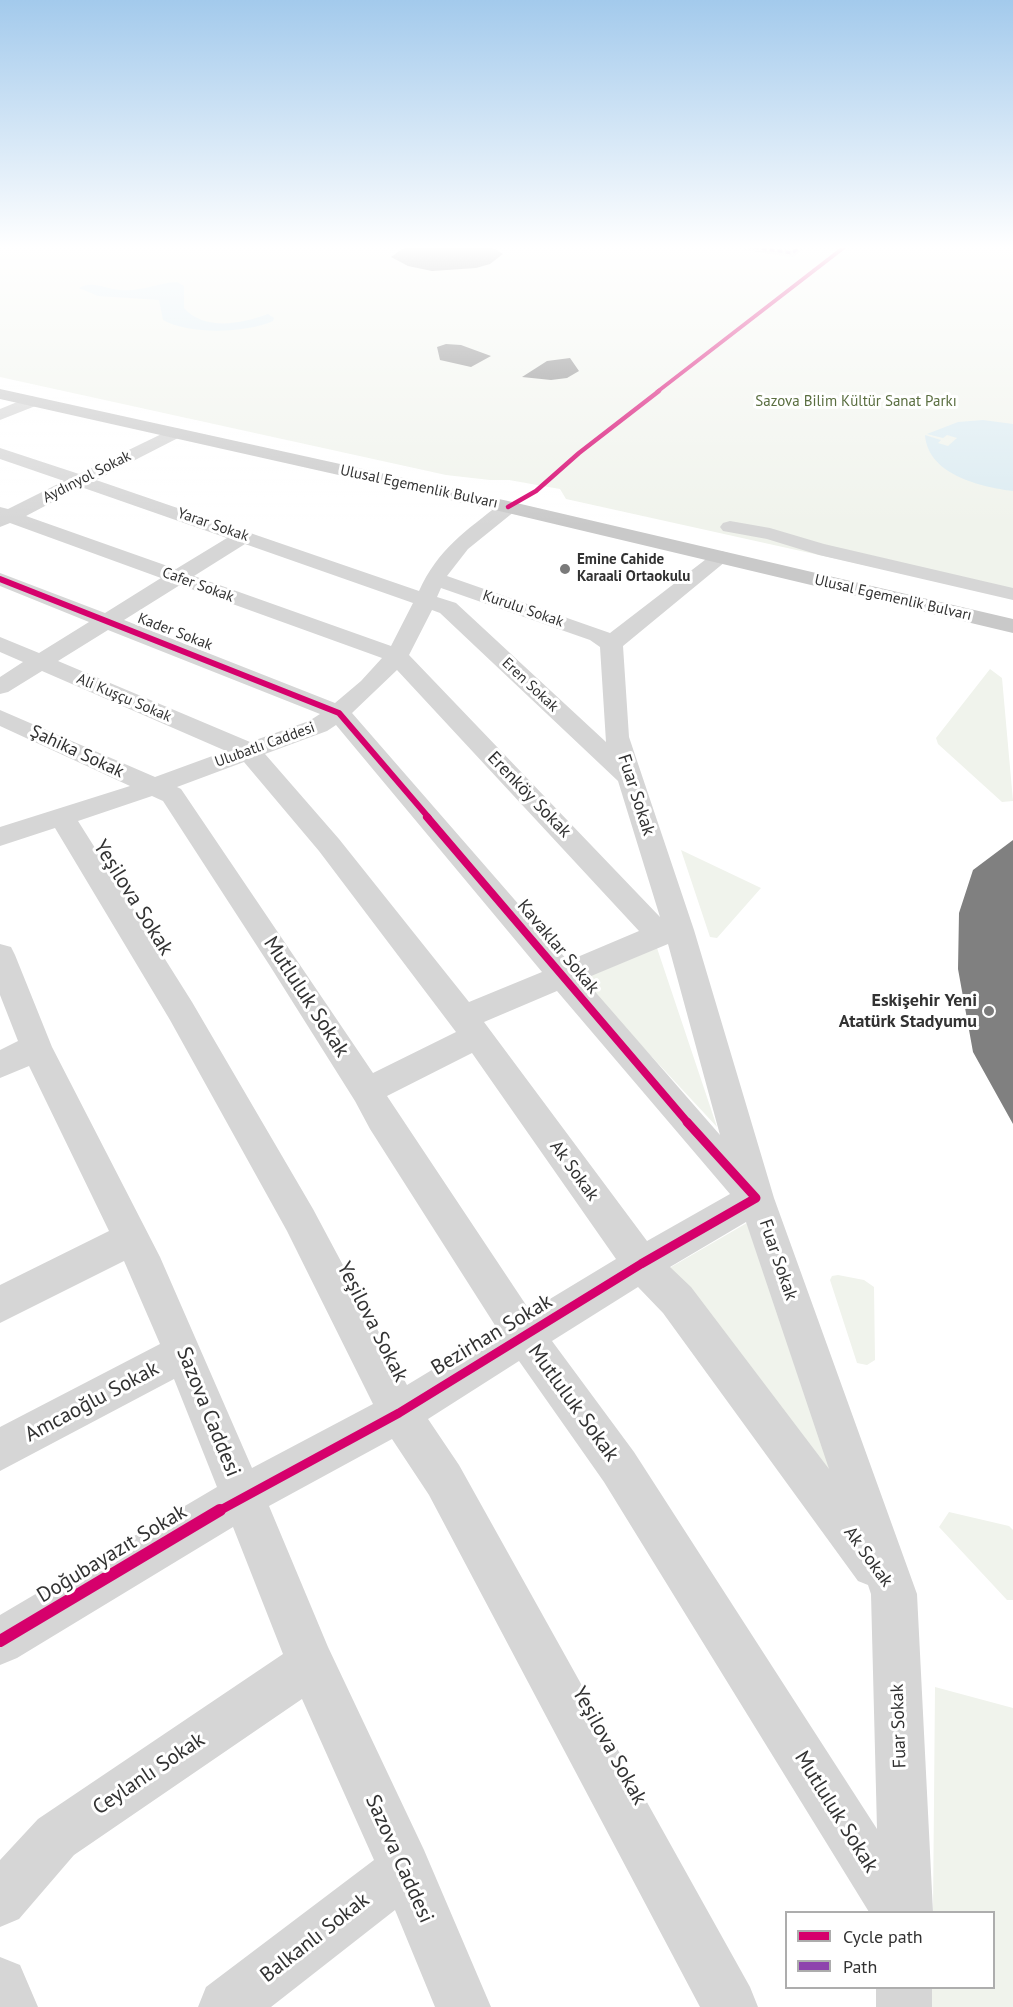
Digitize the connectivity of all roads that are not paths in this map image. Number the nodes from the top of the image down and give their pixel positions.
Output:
1 (0, 383) edge
2 (0, 394) edge
3 (32, 401) junction
4 (0, 415) edge
5 (174, 433) junction
6 (0, 453) edge
7 (80, 480) junction
8 (508, 507) junction
9 (3, 517) edge
10 (244, 536) junction
11 (726, 542) junction
12 (177, 577) junction
13 (0, 579) edge
14 (429, 589) junction
15 (1013, 594) edge
16 (507, 603) junction
17 (448, 608) junction
18 (1013, 610) edge
19 (106, 620) junction
20 (1013, 626) edge
21 (0, 644) edge
22 (611, 644) junction
23 (397, 656) junction
24 (41, 662) junction
25 (0, 687) edge
26 (339, 713) junction
27 (0, 717) edge
28 (249, 751) junction
29 (630, 778) junction
30 (153, 787) junction
31 (61, 816) junction
32 (0, 837) edge
33 (669, 933) junction
34 (0, 955) edge
35 (562, 974) junction
36 (470, 1027) junction
37 (18, 1056) edge
38 (367, 1091) junction
39 (756, 1198) junction
40 (130, 1239) junction
41 (641, 1264) junction
42 (0, 1305) edge
43 (525, 1337) junction
44 (184, 1353) junction
45 (399, 1413) junction
46 (0, 1450) edge
47 (242, 1497) junction
48 (894, 1594) junction
49 (0, 1641) edge
50 (311, 1664) junction
51 (405, 1869) junction
52 (0, 1900) edge
53 (898, 1911) edge
54 (906, 1911) edge
55 (0, 1985) edge
56 (904, 1989) edge
57 (10, 2007) edge
58 (226, 2007) edge
59 (463, 2007) edge
60 (730, 2007) edge
61 (904, 2007) edge

1 - 18 main road, Ulusal Egemenlik Bulvarı
2 - 3 main road, Ulusal Egemenlik Bulvarı
3 - 4 street
3 - 5 main road, Ulusal Egemenlik Bulvarı
5 - 7 street, Aydınyol Sokak
5 - 8 main road, Ulusal Egemenlik Bulvarı
6 - 7 street, Yarar Sokak
7 - 9 street, Aydınyol Sokak
7 - 10 street, Yarar Sokak
8 - 11 main road, Ulusal Egemenlik Bulvarı
8 - 14 street, Ulubatlı Caddesi
9 - 12 street, Cafer Sokak
10 - 12 street
10 - 14 street, Yarar Sokak
11 - 15 street
11 - 20 main road, Ulusal Egemenlik Bulvarı
11 - 22 street
12 - 19 street
12 - 23 street, Cafer Sokak
13 - 19 street, Kader Sokak
14 - 16 street, Kurulu Sokak
14 - 17 street, Eren Sokak
14 - 23 street, Ulubatlı Caddesi
16 - 17 street
16 - 22 street, Kurulu Sokak
17 - 29 street, Eren Sokak
19 - 24 street
19 - 26 street, Kader Sokak
21 - 24 street, Ali Kuşçu Sokak
22 - 29 street, Fuar Sokak
23 - 26 street, Ulubatlı Caddesi
23 - 33 street, Erenköy Sokak
24 - 25 street
24 - 28 street, Ali Kuşçu Sokak
26 - 28 street, Ulubatlı Caddesi
26 - 35 street, Kavaklar Sokak
27 - 30 street, Şahika Sokak
28 - 30 street, Ulubatlı Caddesi
28 - 36 street, Ak Sokak
29 - 33 street, Fuar Sokak
30 - 31 street, Ulubatlı Caddesi
30 - 38 street, Mutluluk Sokak
31 - 32 street, Ulubatlı Caddesi
31 - 45 street, Yeşilova Sokak
33 - 35 street
33 - 39 street, Fuar Sokak
34 - 37 street, Sazova Caddesi
35 - 36 street
35 - 39 street, Kavaklar Sokak
36 - 38 street
36 - 41 street, Ak Sokak
37 - 40 street, Sazova Caddesi
38 - 43 street, Mutluluk Sokak
39 - 41 street, Bezirhan Sokak
39 - 48 street, Fuar Sokak
40 - 42 street
40 - 44 street, Sazova Caddesi
41 - 43 street, Bezirhan Sokak
41 - 48 street, Ak Sokak
43 - 45 street, Bezirhan Sokak
43 - 53 street, Mutluluk Sokak
44 - 46 street, Amcaoğlu Sokak
44 - 47 street, Sazova Caddesi
45 - 47 street, Bezirhan Sokak
45 - 60 street, Yeşilova Sokak
47 - 49 street, Doğubayazıt Sokak
47 - 50 street, Sazova Caddesi
48 - 54 street, Fuar Sokak
50 - 51 street, Sazova Caddesi
50 - 52 street, Ceylanlı Sokak
51 - 58 street, Balkanlı Sokak
51 - 59 street, Sazova Caddesi
55 - 57 street
56 - 61 street

